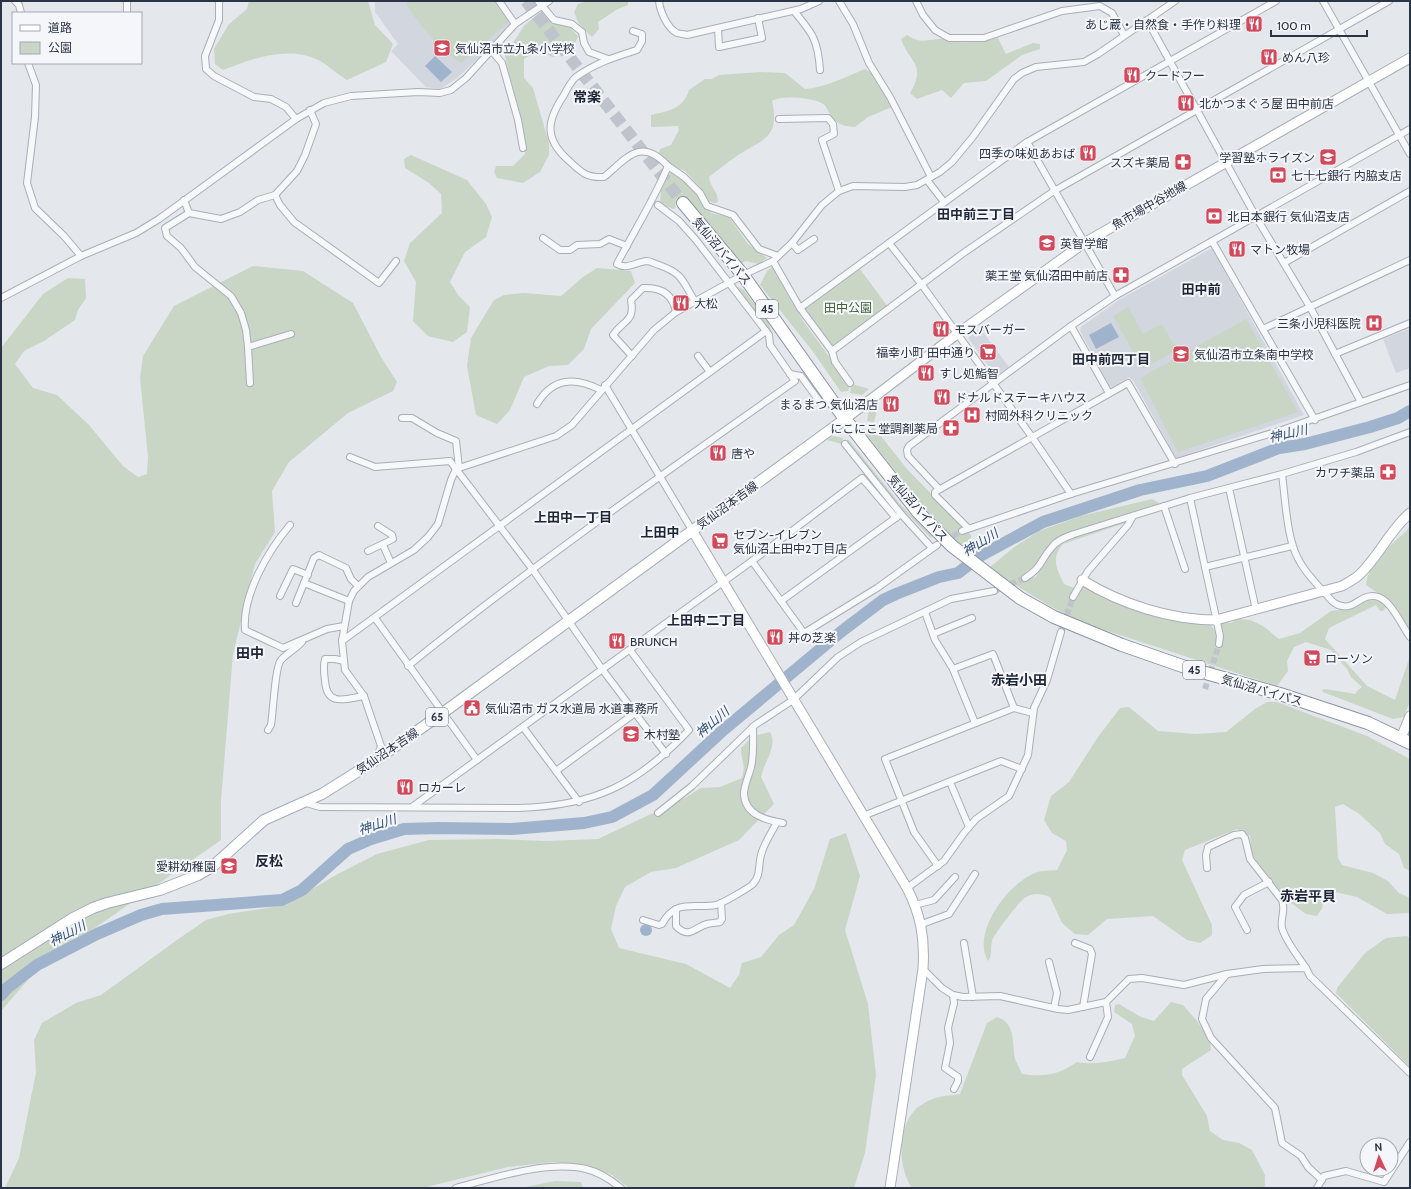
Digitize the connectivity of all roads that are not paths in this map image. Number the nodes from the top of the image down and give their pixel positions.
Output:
1 (15, 1) edge
2 (127, 1) edge
3 (219, 1) edge
4 (499, 1) edge
5 (549, 1) edge
6 (659, 1) edge
7 (819, 1) edge
8 (839, 1) edge
9 (916, 1) edge
10 (1175, 1) edge
11 (1276, 1) edge
12 (1323, 1) edge
13 (1389, 1) edge
14 (540, 4) edge
15 (794, 11) junction
16 (20, 12) edge
17 (127, 12) edge
18 (758, 18) junction
19 (1147, 20) junction
20 (515, 24) junction
21 (718, 28) junction
22 (1339, 28) junction
23 (633, 31) dead end
24 (1124, 35) junction
25 (492, 50) junction
26 (1410, 58) edge
27 (608, 59) junction
28 (1170, 62) junction
29 (28, 64) edge
30 (820, 70) dead end
31 (1368, 82) junction
32 (310, 110) junction
33 (1196, 110) junction
34 (296, 119) junction
35 (779, 119) dead end
36 (1410, 129) edge
37 (1399, 135) junction
38 (1027, 142) junction
39 (523, 148) dead end
40 (1410, 154) edge
41 (1225, 162) junction
42 (668, 166) junction
43 (929, 178) junction
44 (839, 191) junction
45 (1054, 191) junction
46 (1410, 192) edge
47 (275, 195) junction
48 (184, 200) junction
49 (944, 202) junction
50 (682, 204) tunnel mouth
51 (658, 206) dead end
52 (189, 213) junction
53 (1256, 217) junction
54 (543, 238) dead end
55 (814, 239) dead end
56 (1212, 241) junction
57 (792, 243) junction
58 (889, 243) junction
59 (1084, 243) junction
60 (627, 246) junction
61 (81, 256) junction
62 (778, 256) junction
63 (1410, 260) edge
64 (396, 261) dead end
65 (773, 261) junction
66 (1284, 263) junction
67 (743, 275) junction
68 (729, 284) junction
69 (922, 285) junction
70 (1115, 296) junction
71 (1, 298) edge
72 (696, 303) junction
73 (1310, 307) junction
74 (800, 308) junction
75 (676, 312) junction
76 (1410, 323) edge
77 (1071, 326) junction
78 (1263, 329) junction
79 (766, 331) junction
80 (292, 334) dead end
81 (957, 334) junction
82 (248, 347) junction
83 (832, 351) junction
84 (1335, 354) junction
85 (632, 356) junction
86 (698, 356) dead end
87 (710, 372) junction
88 (790, 374) junction
89 (250, 382) dead end
90 (850, 383) dead end
91 (993, 384) junction
92 (1410, 386) edge
93 (603, 388) junction
94 (1109, 392) junction
95 (1361, 402) junction
96 (537, 404) dead end
97 (822, 405) dead end
98 (402, 418) dead end
99 (845, 419) junction
100 (1315, 420) junction
101 (632, 429) junction
102 (1410, 432) edge
103 (1032, 437) junction
104 (845, 444) dead end
105 (350, 457) dead end
106 (1175, 464) junction
107 (458, 468) junction
108 (1282, 474) junction
109 (659, 477) junction
110 (1229, 488) junction
111 (939, 489) junction
112 (1071, 494) junction
113 (1190, 498) junction
114 (1164, 506) junction
115 (1410, 513) edge
116 (899, 516) junction
117 (1133, 516) junction
118 (290, 525) dead end
119 (378, 526) dead end
120 (499, 526) junction
121 (692, 530) junction
122 (383, 545) junction
123 (1292, 546) junction
124 (368, 550) dead end
125 (1244, 557) junction
126 (752, 561) junction
127 (391, 563) junction
128 (1204, 567) junction
129 (1185, 569) dead end
130 (533, 570) junction
131 (308, 575) junction
132 (1025, 578) tunnel mouth
133 (1082, 580) junction
134 (722, 582) junction
135 (304, 583) junction
136 (358, 586) junction
137 (994, 591) tunnel mouth
138 (1324, 592) junction
139 (280, 596) dead end
140 (1073, 597) tunnel mouth
141 (350, 601) junction
142 (781, 601) junction
143 (296, 603) dead end
144 (1256, 610) junction
145 (925, 612) junction
146 (375, 618) junction
147 (972, 618) dead end
148 (569, 620) junction
149 (1216, 620) junction
150 (344, 626) junction
151 (1061, 632) tunnel mouth
152 (933, 634) junction
153 (1410, 637) edge
154 (303, 641) junction
155 (342, 641) junction
156 (1219, 644) tunnel mouth
157 (630, 650) junction
158 (344, 662) junction
159 (408, 666) junction
160 (602, 669) junction
161 (953, 669) junction
162 (364, 696) junction
163 (792, 699) junction
164 (1014, 708) junction
165 (444, 712) junction
166 (1033, 713) junction
167 (635, 714) junction
168 (1410, 716) edge
169 (975, 723) junction
170 (523, 727) junction
171 (753, 727) junction
172 (1410, 728) edge
173 (268, 730) dead end
174 (1405, 740) edge
175 (666, 754) junction
176 (376, 760) junction
177 (477, 760) junction
178 (1022, 769) junction
179 (556, 771) junction
180 (950, 782) junction
181 (902, 801) junction
182 (303, 802) junction
183 (579, 802) junction
184 (412, 807) junction
185 (658, 813) dead end
186 (863, 816) junction
187 (969, 827) junction
188 (938, 866) junction
189 (1207, 868) dead end
190 (975, 874) dead end
191 (955, 877) dead end
192 (1268, 882) junction
193 (907, 888) junction
194 (721, 903) junction
195 (915, 905) junction
196 (676, 909) junction
197 (643, 920) dead end
198 (922, 924) junction
199 (1247, 930) dead end
200 (964, 943) dead end
201 (1075, 943) dead end
202 (1049, 962) dead end
203 (1, 964) edge
204 (1306, 968) junction
205 (923, 969) junction
206 (1227, 974) junction
207 (953, 995) junction
208 (973, 997) junction
209 (1106, 1002) junction
210 (1083, 1007) junction
211 (1054, 1008) junction
212 (1090, 1057) dead end
213 (1410, 1074) edge
214 (954, 1089) dead end
215 (1410, 1142) edge
216 (1322, 1180) junction
217 (456, 1188) edge
218 (621, 1188) edge
219 (890, 1188) edge
220 (1317, 1188) edge

1 - 16 street
2 - 17 street
3 - 34 street
4 - 20 street
5 - 14 street
6 - 21 street
7 - 15 street
8 - 43 street
9 - 24 street
10 - 19 street
11 - 28 street
12 - 22 street
13 - 22 street
14 - 20 street
14 - 27 street
15 - 18 street
15 - 30 street
18 - 21 street
18 - 21 street
19 - 24 street
19 - 28 street
20 - 25 street
22 - 31 street
22 - 33 street
23 - 27 street
24 - 43 street
25 - 32 street
25 - 39 street
26 - 31 street, 魚市場中谷地線
27 - 42 street
28 - 33 street
28 - 38 street
29 - 61 street
31 - 37 street
31 - 41 street, 魚市場中谷地線
32 - 34 street
32 - 47 street
33 - 41 street
33 - 45 street
34 - 48 street
35 - 44 street
36 - 37 street
37 - 40 street
37 - 53 street
38 - 45 street
38 - 49 street
41 - 53 street
41 - 59 street, 魚市場中谷地線
42 - 60 street
42 - 62 street
43 - 44 street
43 - 49 street
44 - 57 street
45 - 59 street
45 - 69 street
46 - 66 street
47 - 52 street
47 - 64 street
48 - 52 street
48 - 61 street
49 - 58 street
50 - 67 highway, 気仙沼バイパス / 45
51 - 68 street
52 - 82 street
53 - 56 street
53 - 66 street
54 - 60 street
55 - 57 street
56 - 70 street
56 - 78 street
57 - 62 street
58 - 69 street
58 - 74 street
59 - 70 street
59 - 81 street, 魚市場中谷地線
60 - 72 street
61 - 71 street
62 - 65 street
63 - 73 street
65 - 67 street
65 - 74 street
66 - 73 street
67 - 68 street
67 - 99 highway, 気仙沼バイパス / 45
68 - 72 street
68 - 79 street
69 - 81 street
69 - 83 street
70 - 77 street
72 - 75 street
73 - 78 street
73 - 84 street
74 - 83 street
75 - 85 street
75 - 85 street
76 - 84 street
77 - 91 street
77 - 94 street
78 - 100 street
79 - 87 street
79 - 88 street
80 - 82 street
81 - 91 street
81 - 99 street, 魚市場中谷地線
82 - 89 street
83 - 90 street
84 - 95 street
85 - 93 street
86 - 87 street
87 - 101 street
88 - 97 street
88 - 109 street
91 - 103 street
91 - 111 street
92 - 95 street
93 - 96 street
93 - 101 street
93 - 107 street
94 - 103 street
94 - 106 street
95 - 100 street
98 - 107 street
99 - 121 main road, 気仙沼本吉線 / 65
99 - 174 highway, 気仙沼バイパス / 45
100 - 106 street
101 - 109 street
101 - 120 street
102 - 108 street
103 - 111 street
103 - 112 street
104 - 116 street
105 - 107 street
106 - 112 street
107 - 120 street
107 - 127 street
108 - 110 street
108 - 123 street
109 - 121 street
109 - 130 street
110 - 113 street
110 - 125 street
111 - 112 street
113 - 114 street
113 - 128 street
114 - 117 street
114 - 129 street
115 - 138 street
116 - 126 street
116 - 142 street
116 - 142 street
117 - 132 street
117 - 133 street
118 - 154 street
119 - 122 street
120 - 130 street
120 - 146 street
121 - 134 street
121 - 148 main road, 気仙沼本吉線 / 65
122 - 124 street
122 - 127 street
123 - 125 street
123 - 138 street
125 - 128 street
125 - 144 street
126 - 134 street
126 - 142 street
127 - 136 street
128 - 149 street
130 - 148 street
130 - 159 street
131 - 135 street
131 - 136 street
131 - 139 street
133 - 140 street
133 - 149 street
134 - 157 street
134 - 163 street
135 - 141 street
135 - 143 street
136 - 141 street
137 - 145 street
138 - 144 street
138 - 153 street
141 - 150 street
144 - 149 street
145 - 152 street
145 - 163 street
146 - 155 street
146 - 159 street
147 - 152 street
148 - 160 street
148 - 165 main road, 気仙沼本吉線 / 65
149 - 156 street
150 - 154 street
150 - 155 street
151 - 166 street
152 - 161 street
154 - 173 street
155 - 158 street
157 - 160 street
157 - 175 street
158 - 162 street
158 - 162 street
159 - 165 street
160 - 167 street
160 - 170 street
161 - 164 street
161 - 169 street
162 - 176 street
163 - 171 street
163 - 186 street
164 - 166 street
164 - 169 street
165 - 176 main road, 気仙沼本吉線 / 65
165 - 177 street
166 - 178 street
167 - 175 street
167 - 179 street
168 - 174 street
169 - 181 street
170 - 177 street
170 - 179 street
171 - 185 street
171 - 194 street
172 - 174 street
175 - 183 street
176 - 182 main road, 気仙沼本吉線 / 65
177 - 184 street
178 - 180 street
178 - 187 street
179 - 183 street
180 - 181 street
180 - 187 street
181 - 186 street
181 - 188 street
182 - 184 street
182 - 203 main road, 気仙沼本吉線 / 65
183 - 184 street
186 - 193 street
187 - 188 street
188 - 193 street
189 - 192 street
190 - 198 street
191 - 195 street
192 - 199 street
192 - 204 street
193 - 195 street
194 - 196 street
194 - 196 street
195 - 198 street
196 - 197 street
198 - 205 street
200 - 208 street
201 - 210 street
202 - 211 street
204 - 206 street
204 - 213 street
205 - 207 street
205 - 219 street
206 - 209 street
206 - 216 street
207 - 208 street
207 - 214 street
208 - 211 street
209 - 210 street
209 - 212 street
210 - 211 street
215 - 216 street
216 - 220 street
217 - 218 street

